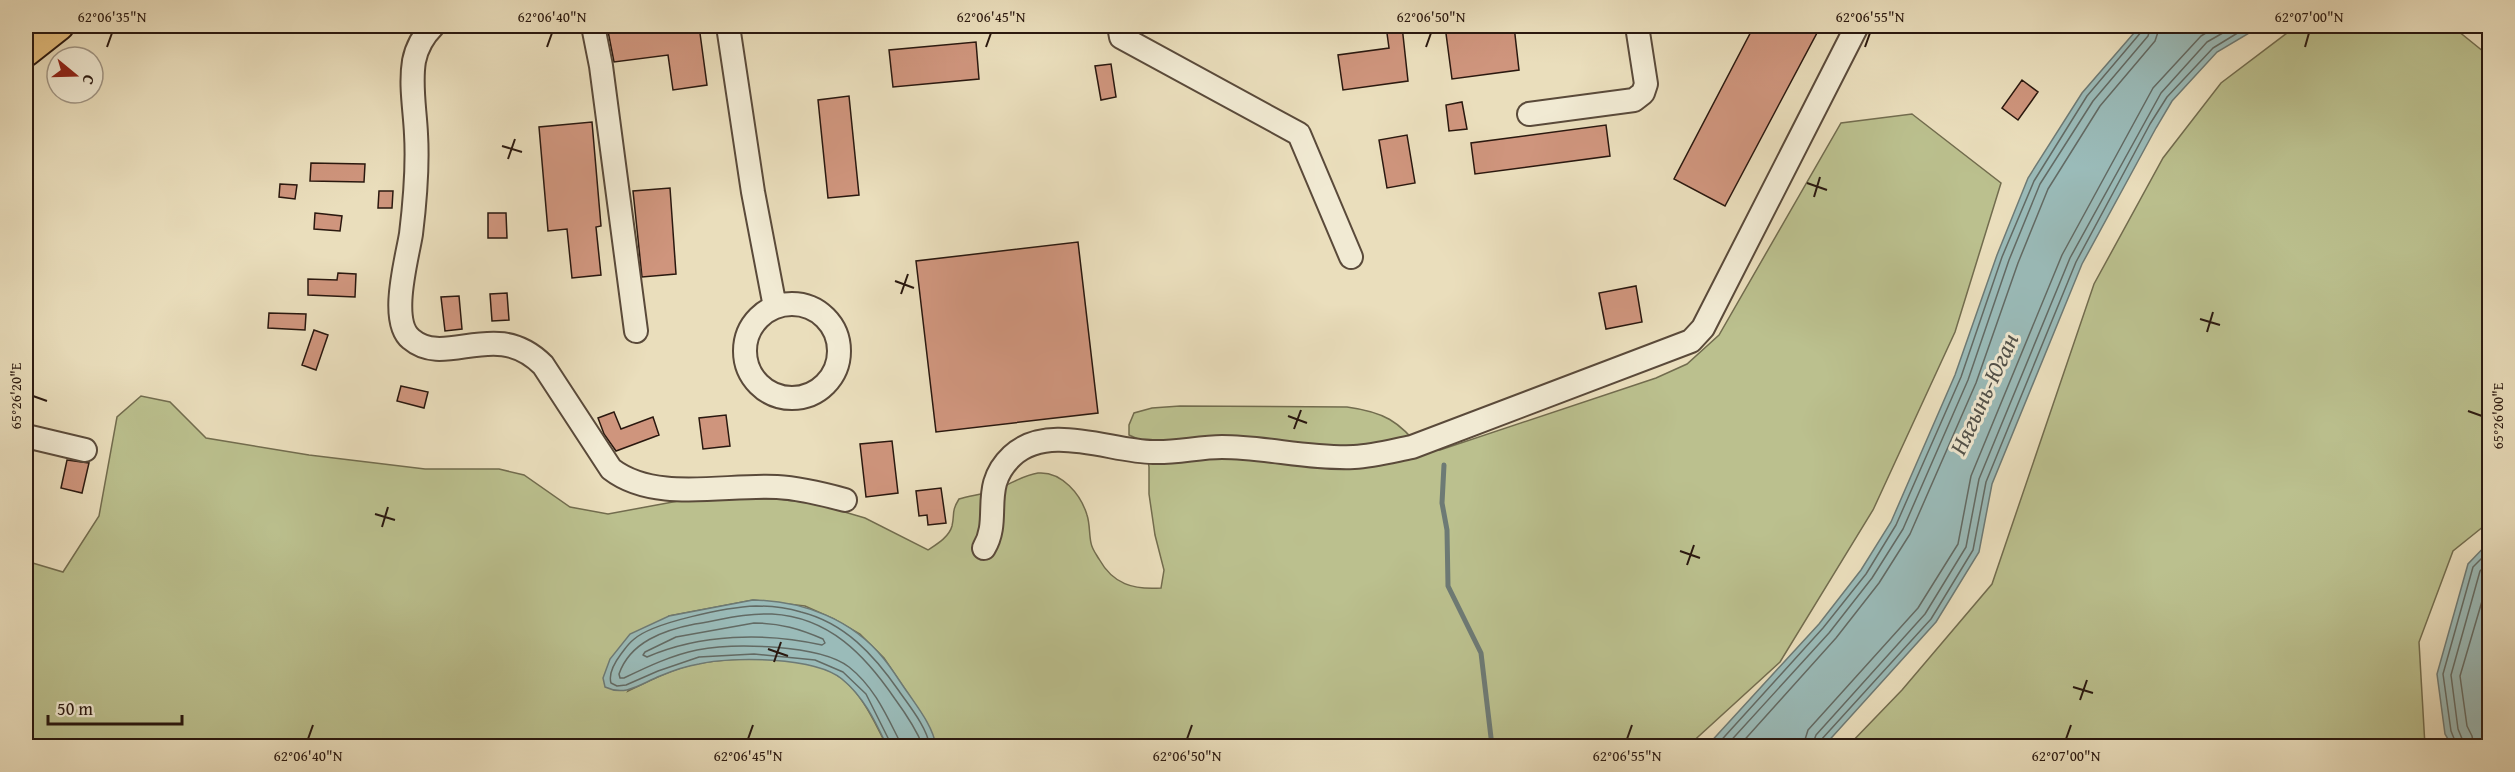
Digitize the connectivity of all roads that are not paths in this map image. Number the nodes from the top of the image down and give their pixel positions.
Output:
1 (58, 26) edge
2 (434, 26) edge
3 (593, 26) edge
4 (728, 26) edge
5 (1119, 26) edge
6 (1637, 26) edge
7 (1857, 26) edge
8 (26, 52) edge
9 (1529, 114) dead end
10 (1351, 257) dead end
11 (775, 307) junction
12 (636, 331) dead end
13 (26, 436) edge
14 (85, 450) dead end
15 (845, 500) dead end
16 (984, 548) dead end

1 - 8 main road
2 - 15 lane
3 - 12 lane
4 - 11 lane
5 - 10 lane
6 - 9 lane
7 - 16 lane
11 - 11 lane
13 - 14 lane

